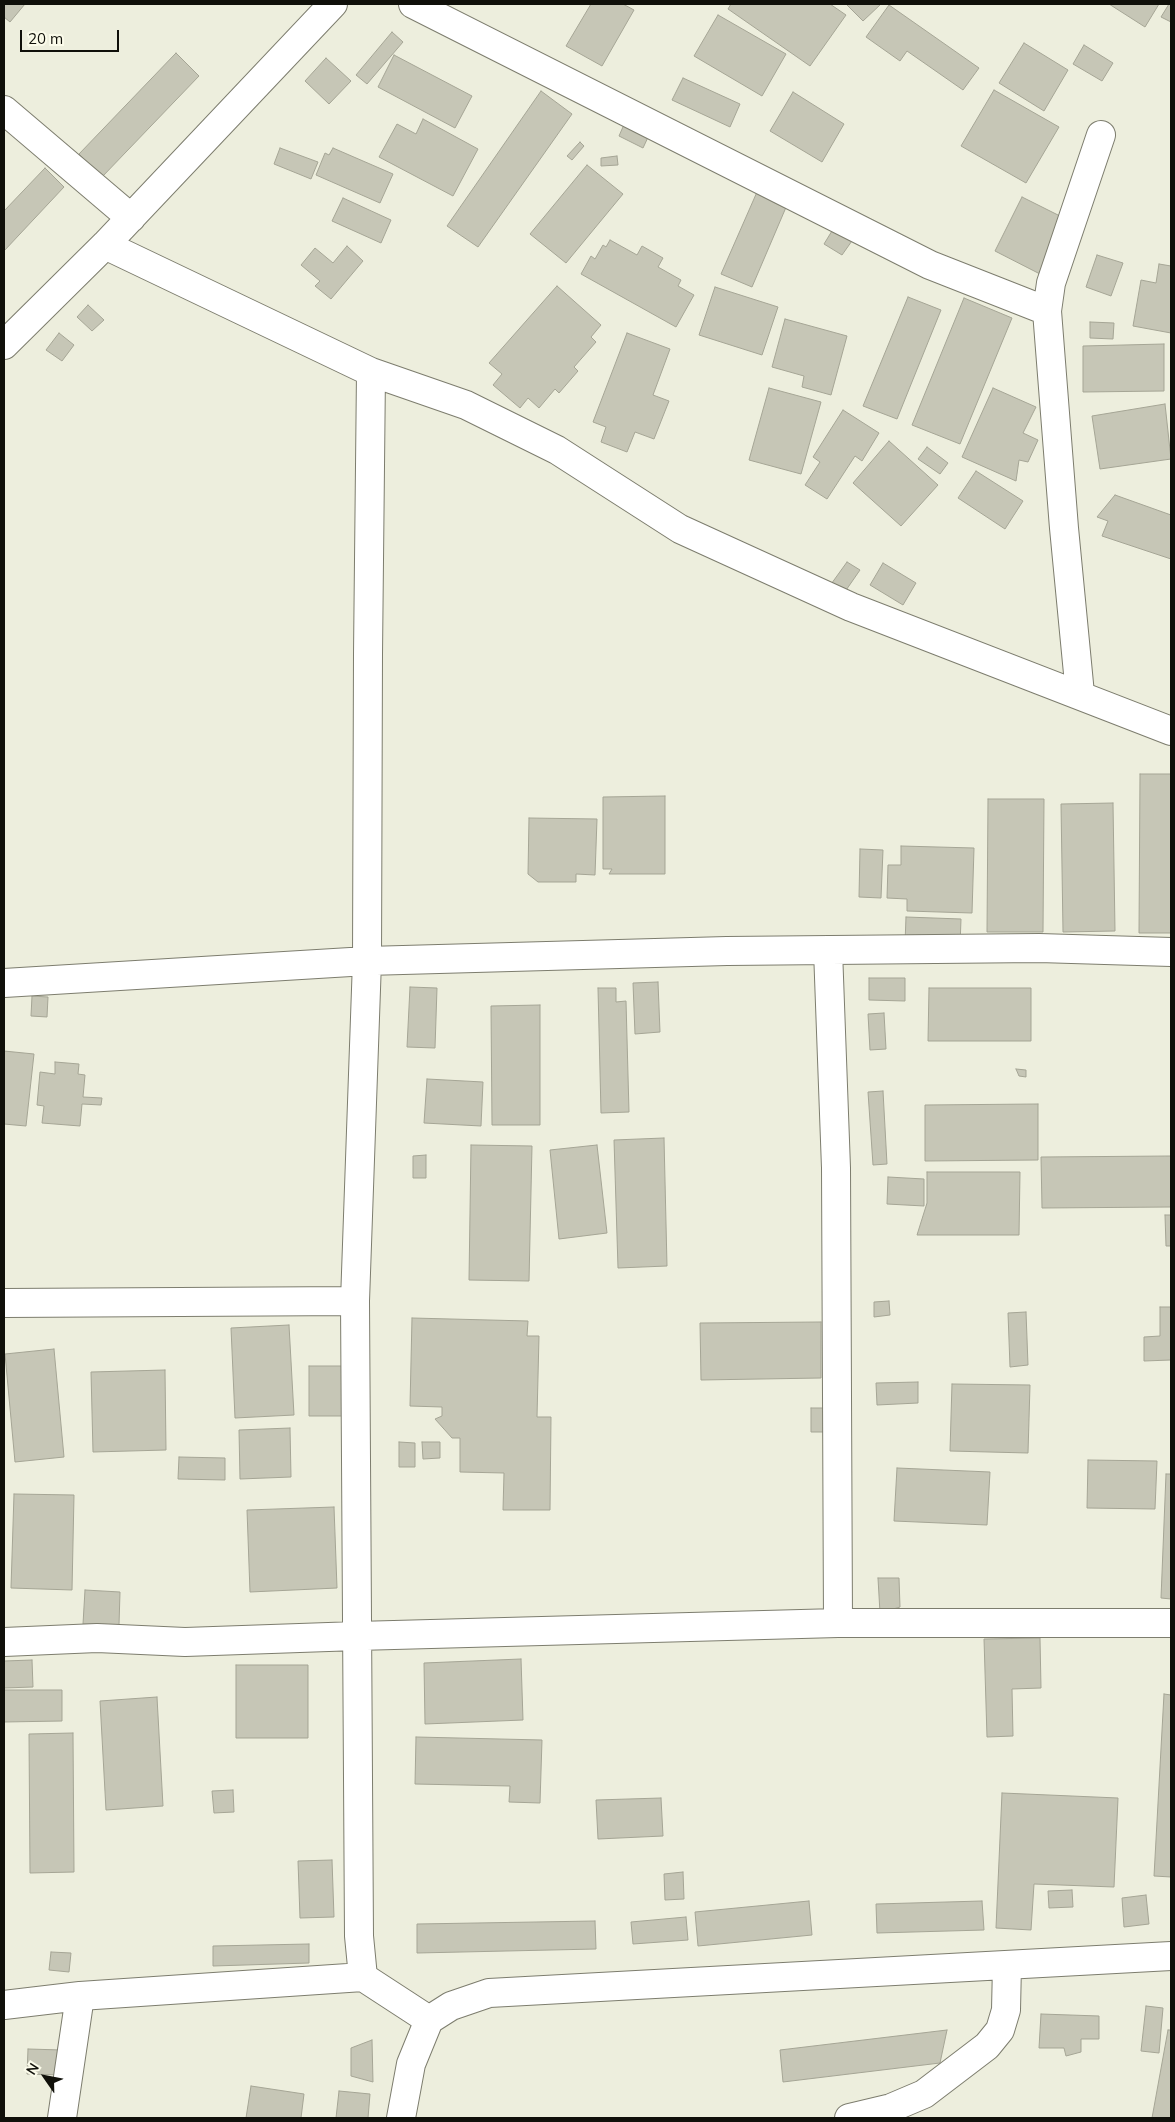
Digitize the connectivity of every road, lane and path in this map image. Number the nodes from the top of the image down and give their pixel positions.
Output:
1 (333, 4) edge
2 (413, 4) edge
3 (4, 110) edge
4 (1101, 135) dead end
5 (131, 218) junction
6 (105, 245) junction
7 (1047, 311) junction
8 (4, 345) edge
9 (371, 372) junction
10 (1080, 694) junction
11 (1171, 731) edge
12 (828, 950) junction
13 (1171, 952) edge
14 (367, 961) junction
15 (4, 984) edge
16 (355, 1301) junction
17 (4, 1303) edge
18 (838, 1623) junction
19 (1171, 1623) edge
20 (357, 1636) junction
21 (4, 1642) edge
22 (1171, 1956) edge
23 (1007, 1965) junction
24 (363, 1977) junction
25 (80, 1996) junction
26 (4, 2005) edge
27 (429, 2020) junction
28 (62, 2118) edge
29 (401, 2118) edge
30 (849, 2118) edge

1 - 5 street
2 - 7 street
3 - 5 street
4 - 7 street
5 - 6 street
6 - 8 street
6 - 9 street
7 - 10 street
9 - 10 street
9 - 14 street
10 - 11 street
12 - 13 street
12 - 14 street
12 - 18 street
14 - 15 street
14 - 16 street
16 - 17 street
16 - 20 street
18 - 19 street
18 - 20 street
20 - 21 street
20 - 24 street
22 - 23 street
23 - 27 street
23 - 30 street
24 - 25 street
24 - 27 street
25 - 26 street
25 - 28 street
27 - 29 street

